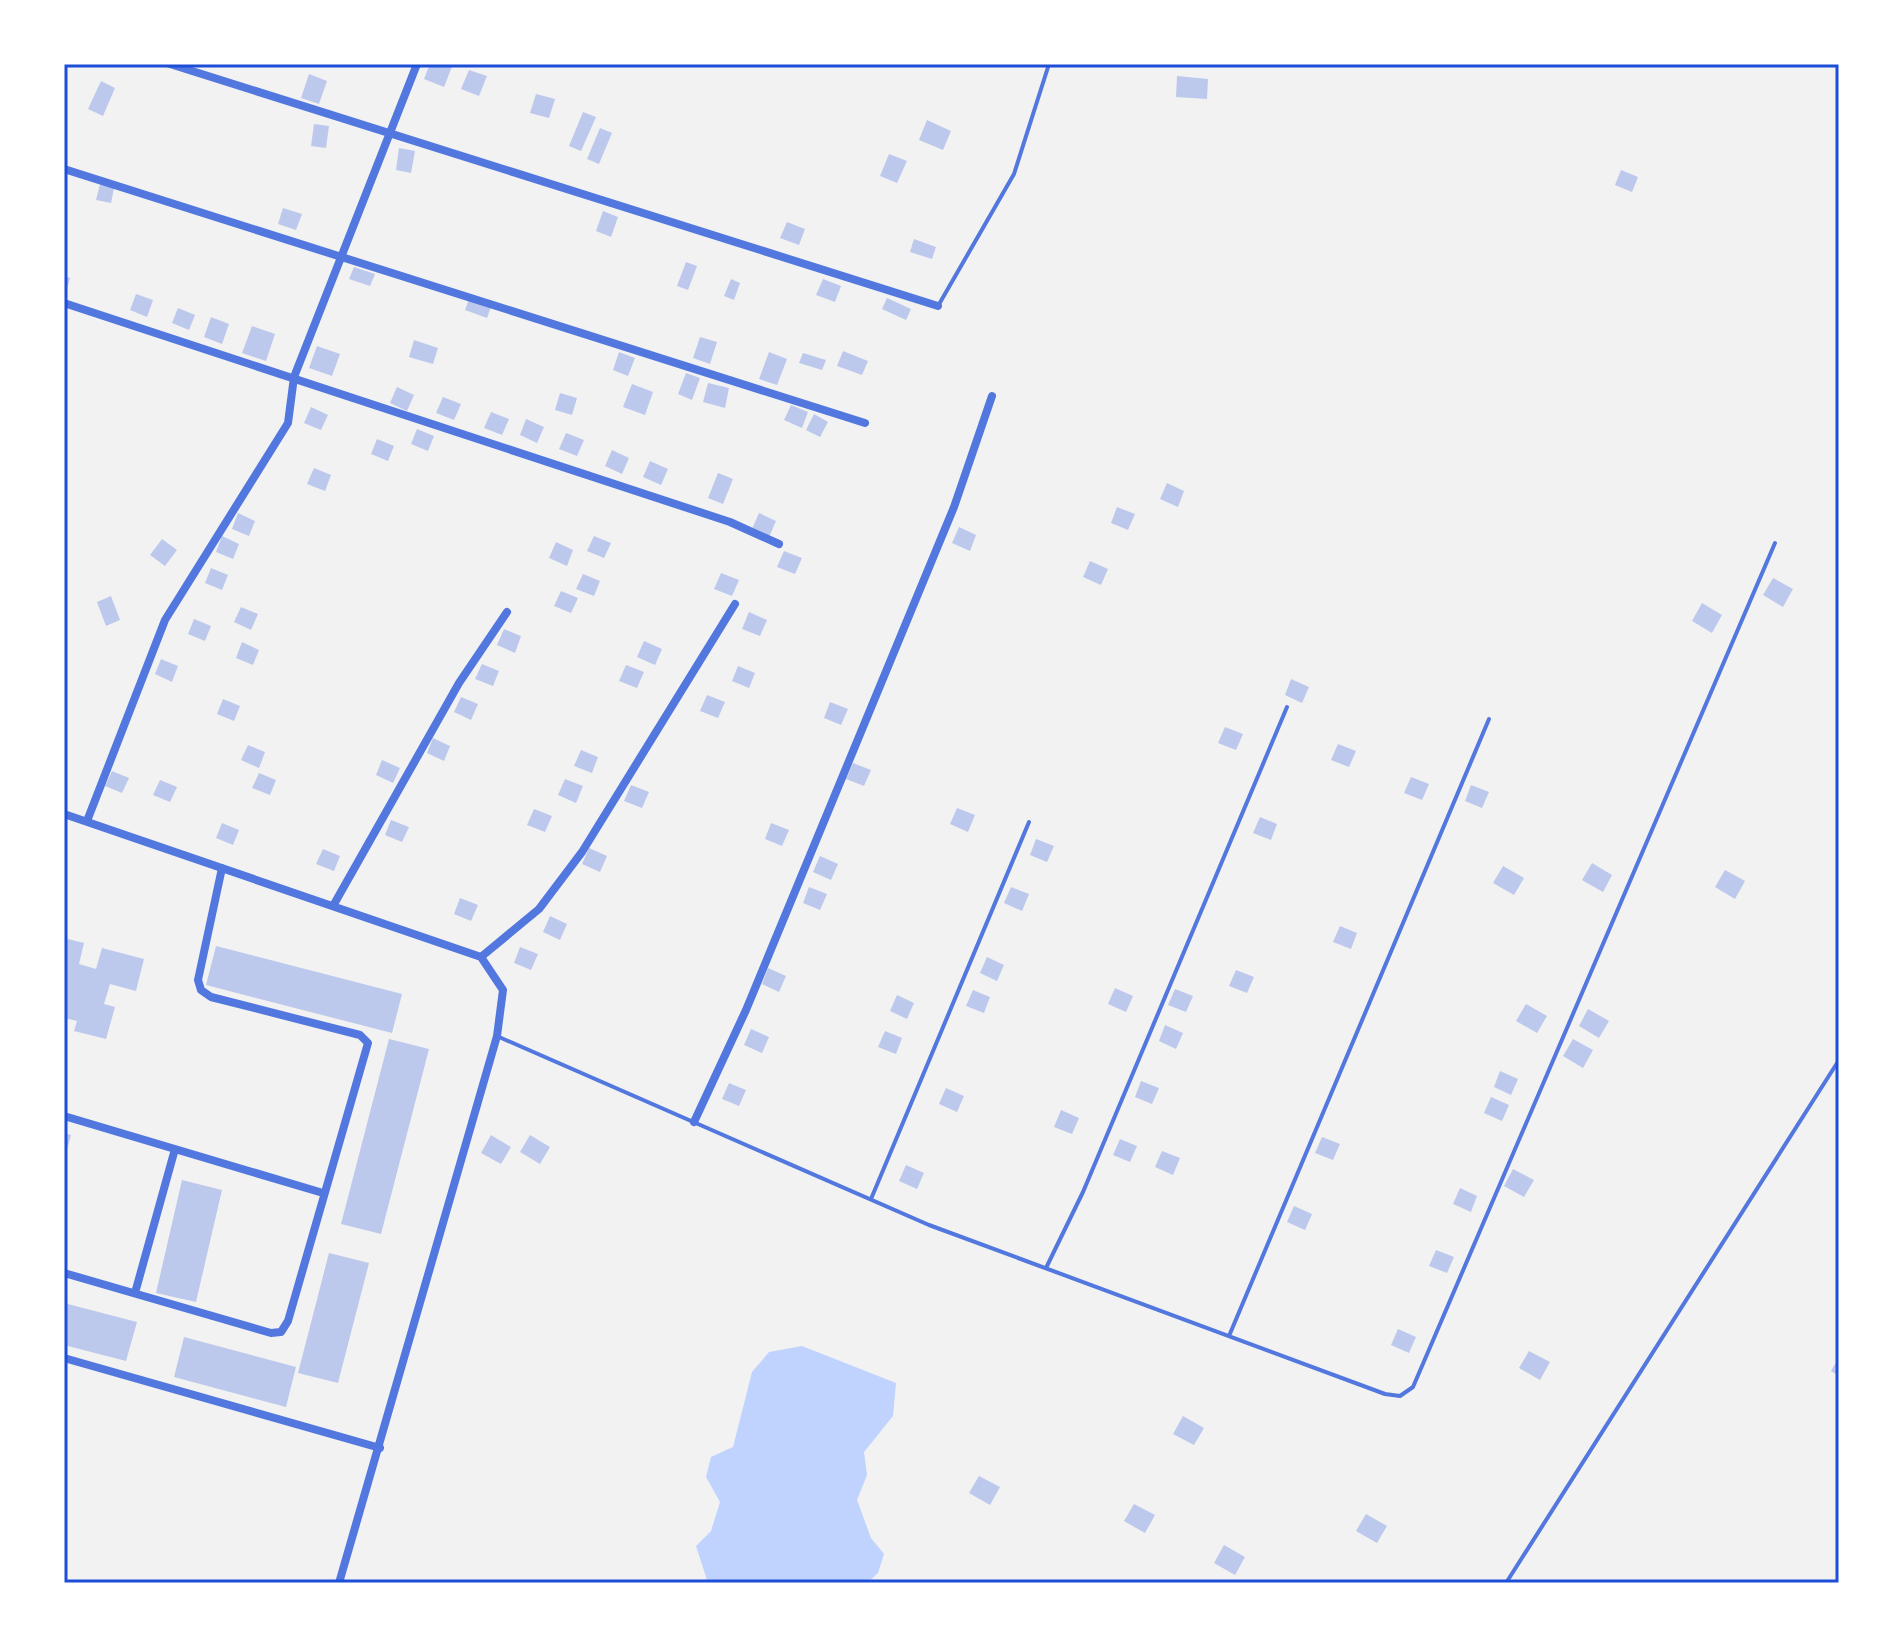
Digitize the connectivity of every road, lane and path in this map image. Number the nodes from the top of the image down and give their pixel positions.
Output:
1 (170, 64) edge
2 (417, 64) edge
3 (1049, 64) edge
4 (389, 135) junction
5 (64, 169) edge
6 (341, 257) junction
7 (64, 303) edge
8 (938, 306) joint
9 (294, 377) junction
10 (992, 396) dead end
11 (865, 423) dead end
12 (1775, 543) dead end
13 (779, 544) dead end
14 (735, 604) dead end
15 (507, 612) dead end
16 (1287, 707) dead end
17 (1489, 719) dead end
18 (64, 814) edge
19 (87, 821) junction
20 (1029, 822) dead end
21 (222, 868) junction
22 (333, 906) junction
23 (481, 957) junction
24 (497, 1036) junction
25 (1839, 1060) edge
26 (64, 1116) edge
27 (694, 1122) junction
28 (175, 1149) junction
29 (323, 1193) junction
30 (871, 1199) junction
31 (1046, 1268) junction
32 (64, 1273) edge
33 (135, 1293) junction
34 (1229, 1336) junction
35 (64, 1358) edge
36 (380, 1448) junction
37 (339, 1583) edge
38 (1506, 1583) edge

1 - 4 street
2 - 4 street
3 - 8 lane
4 - 6 street
4 - 8 street
5 - 6 street
6 - 9 street
6 - 11 street
7 - 9 street
9 - 13 street
9 - 19 street
10 - 27 street
12 - 34 lane
14 - 23 street
15 - 22 street
16 - 31 lane
17 - 34 lane
18 - 19 street
19 - 21 street
20 - 30 lane
21 - 22 street
21 - 29 street
22 - 23 street
23 - 24 street
24 - 27 lane
24 - 36 street
25 - 38 lane
26 - 28 street
27 - 30 lane
28 - 29 street
28 - 33 street
29 - 33 street
30 - 31 lane
31 - 34 lane
32 - 33 street
35 - 36 street
36 - 37 street

